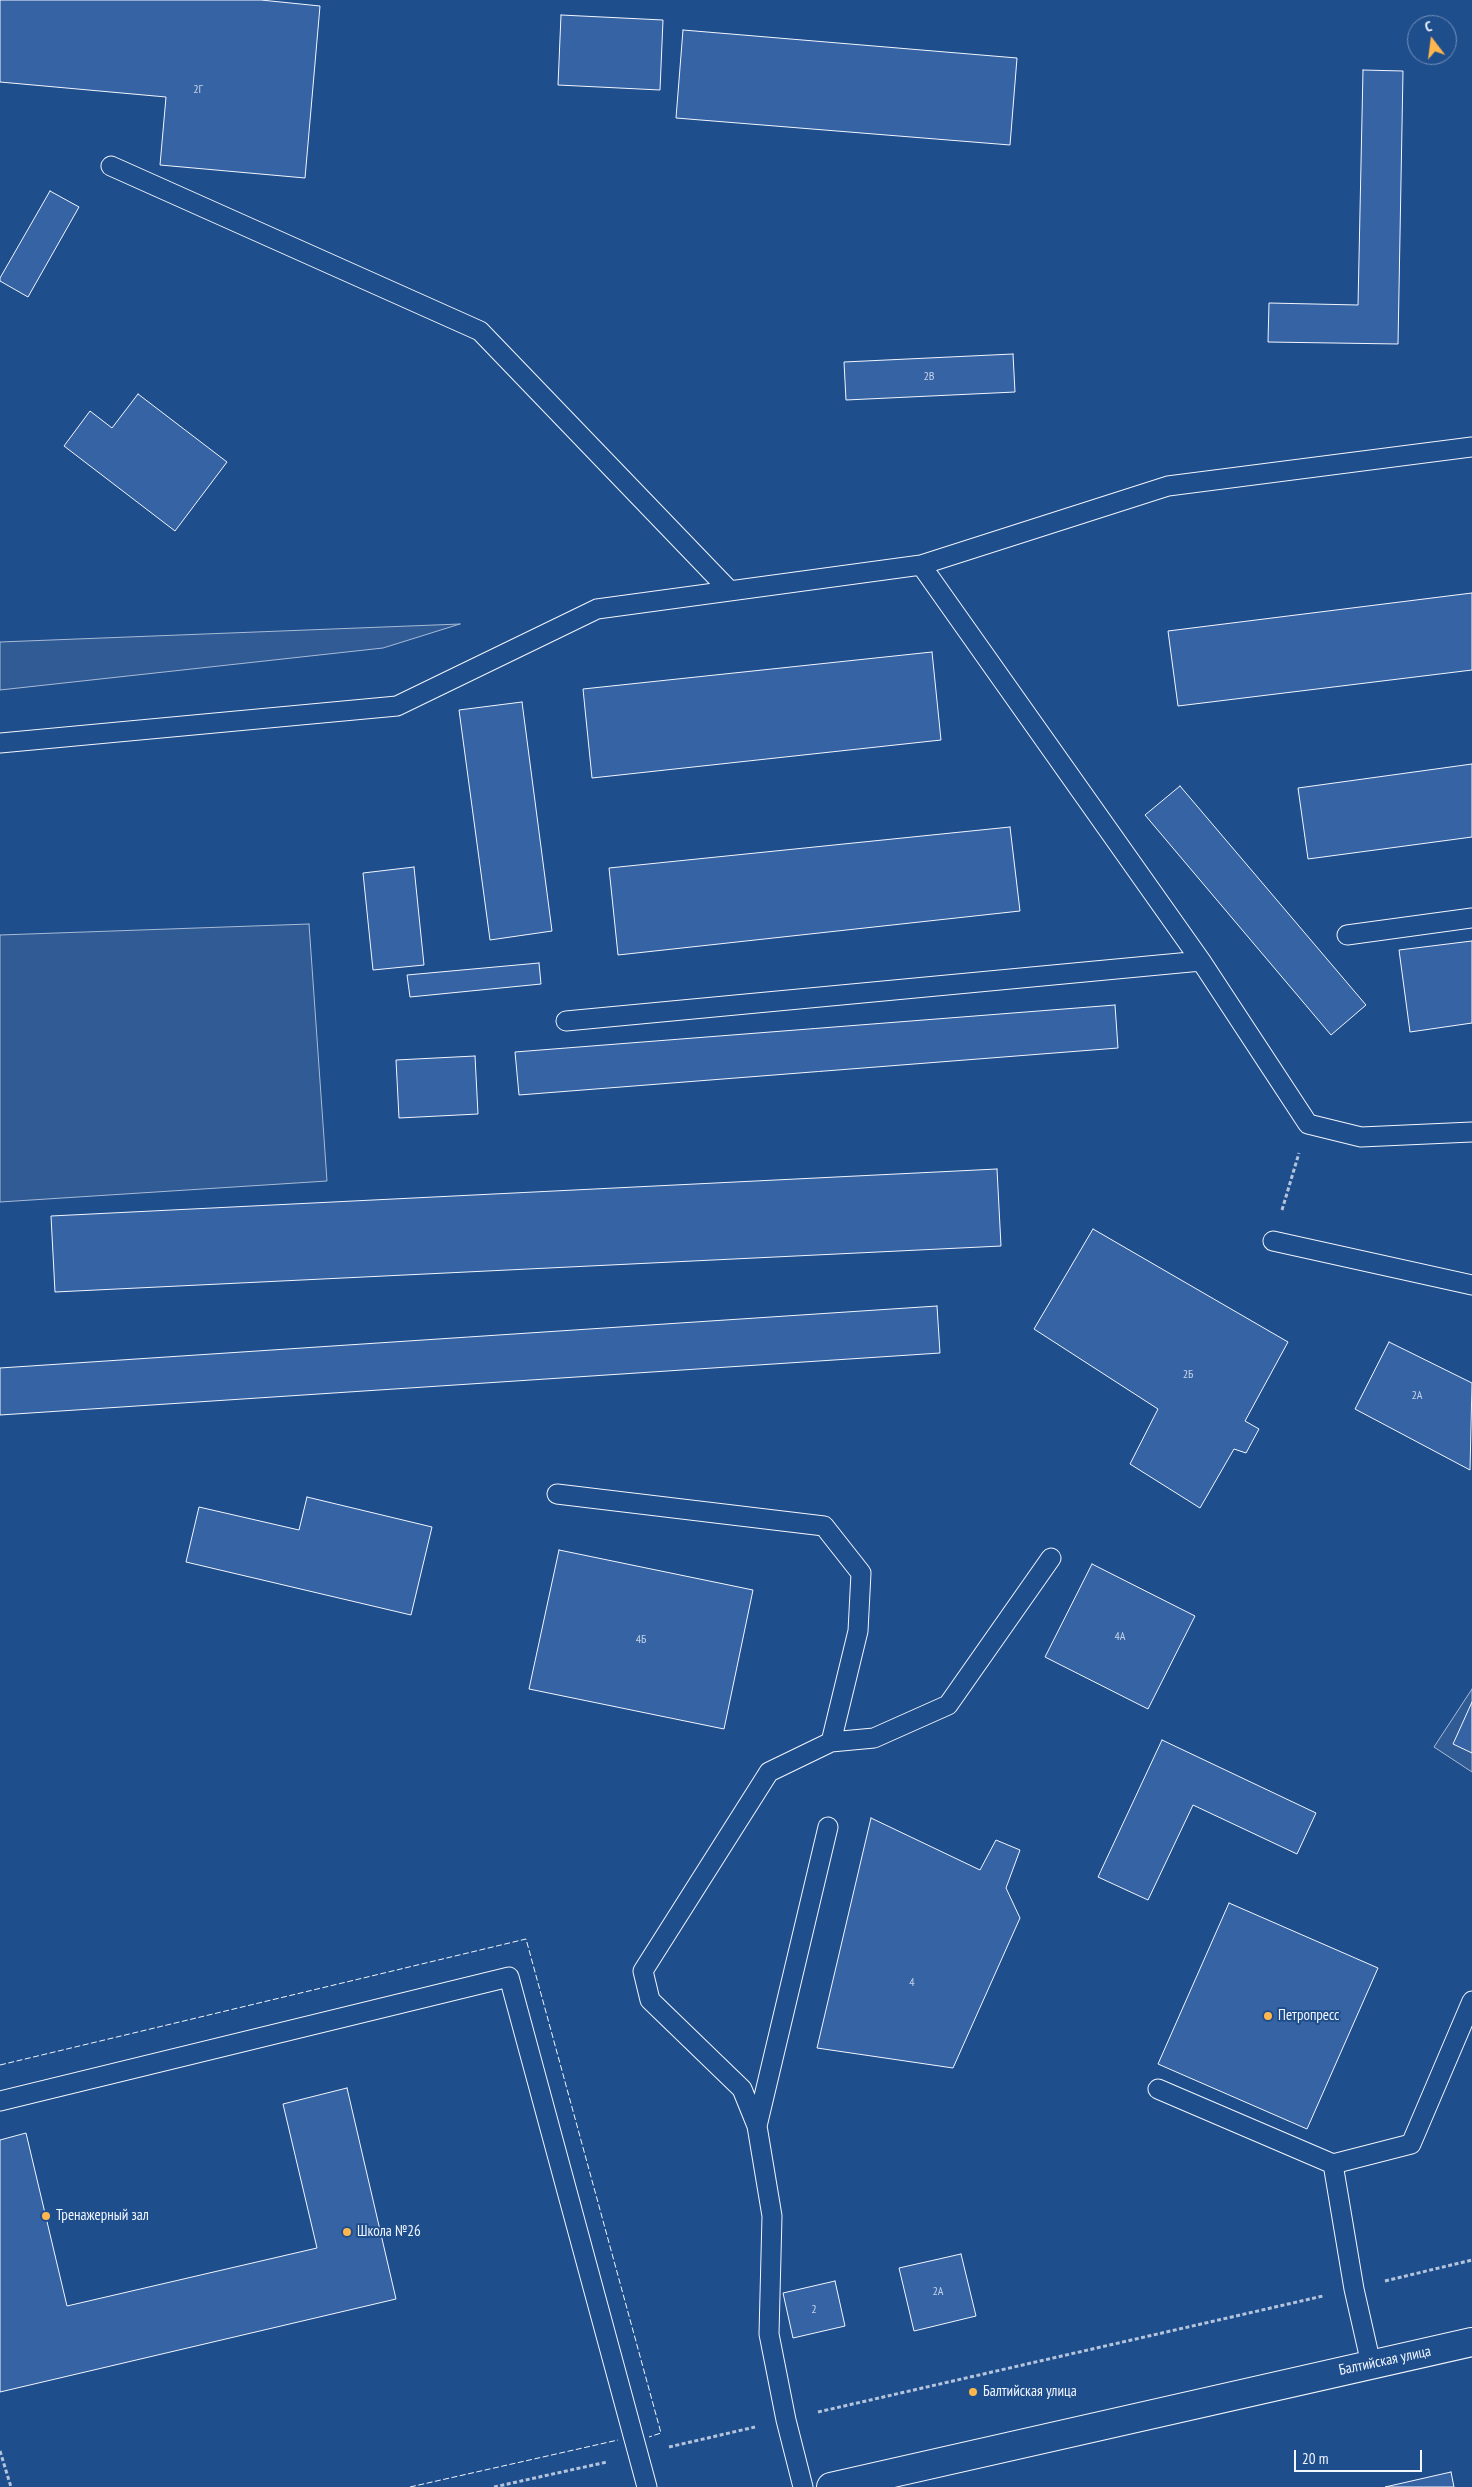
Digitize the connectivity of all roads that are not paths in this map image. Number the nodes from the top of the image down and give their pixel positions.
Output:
1 (111, 166) dead end
2 (1472, 447) edge
3 (921, 565) junction
4 (730, 591) junction
5 (0, 744) edge
6 (1472, 918) edge
7 (1347, 935) dead end
8 (1201, 961) junction
9 (566, 1021) dead end
10 (1472, 1132) edge
11 (1272, 1241) road end
12 (1472, 1285) edge
13 (557, 1494) dead end
14 (1051, 1558) dead end
15 (831, 1742) junction
16 (828, 1827) dead end
17 (1472, 2000) edge
18 (1158, 2089) dead end
19 (0, 2101) edge
20 (757, 2126) junction
21 (1333, 2164) junction
22 (1472, 2342) edge
23 (1371, 2364) junction
24 (647, 2487) edge
25 (803, 2487) edge
26 (831, 2487) edge

1 - 4 lane
2 - 3 lane
3 - 4 lane
3 - 8 lane
4 - 5 lane
6 - 7 lane
8 - 9 lane
8 - 10 lane
11 - 12 lane
13 - 15 lane
14 - 15 lane
15 - 20 lane
16 - 20 lane
17 - 21 lane
18 - 21 lane
19 - 24 lane
20 - 25 lane
21 - 23 lane
22 - 23 street, Балтийская улица
23 - 26 street, Балтийская улица

